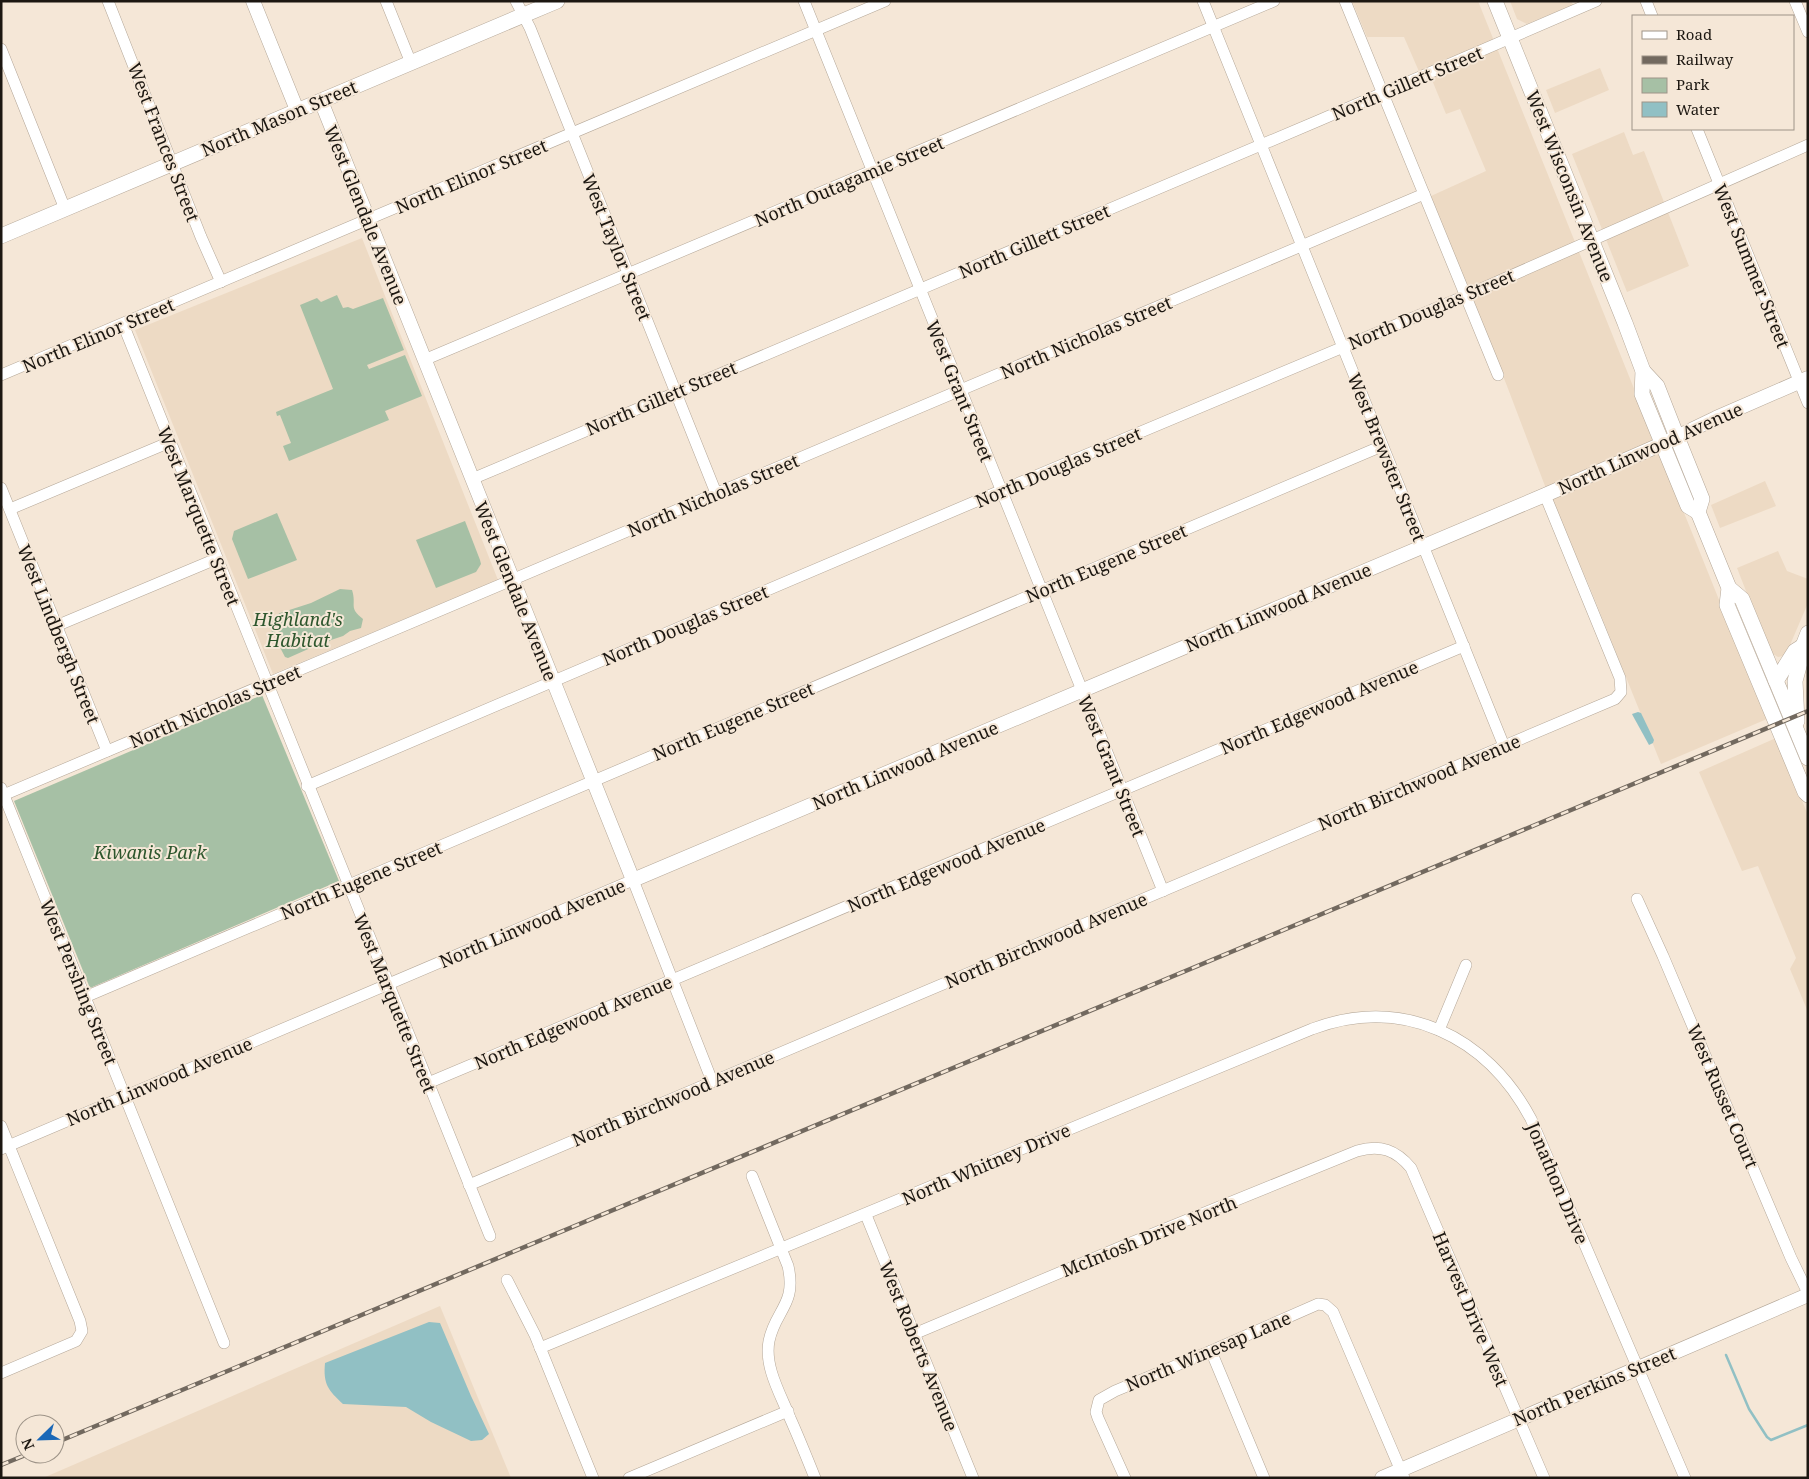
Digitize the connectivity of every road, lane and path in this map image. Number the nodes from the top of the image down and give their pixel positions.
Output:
1 (108, 1) edge
2 (254, 1) edge
3 (386, 1) edge
4 (516, 1) edge
5 (556, 1) edge
6 (804, 1) edge
7 (885, 1) edge
8 (1203, 1) edge
9 (1274, 1) edge
10 (1346, 1) edge
11 (1495, 1) edge
12 (1596, 1) edge
13 (1646, 1) edge
14 (1796, 1) edge
15 (523, 15) junction
16 (1652, 15) edge
17 (1213, 26) junction
18 (816, 30) junction
19 (1808, 32) edge
20 (1510, 39) junction
21 (1, 49) edge
22 (411, 62) junction
23 (1383, 94) junction
24 (321, 101) junction
25 (297, 110) junction
26 (1697, 130) edge
27 (572, 133) junction
28 (1808, 145) edge
29 (1261, 146) junction
30 (173, 163) junction
31 (872, 171) junction
32 (1720, 184) junction
33 (1424, 194) junction
34 (65, 209) junction
35 (368, 219) junction
36 (1, 236) edge
37 (1592, 240) junction
38 (1302, 246) junction
39 (628, 274) junction
40 (221, 282) junction
41 (920, 289) junction
42 (1465, 296) junction
43 (123, 324) junction
44 (1342, 347) junction
45 (424, 360) junction
46 (1643, 371) junction
47 (1, 375) edge
48 (1498, 375) dead end
49 (1803, 380) edge
50 (960, 390) junction
51 (676, 392) junction
52 (1808, 403) edge
53 (1677, 437) junction
54 (170, 442) junction
55 (1662, 444) junction
56 (1382, 446) junction
57 (472, 479) junction
58 (1, 488) edge
59 (1000, 491) junction
60 (716, 493) junction
61 (1545, 495) junction
62 (10, 509) junction
63 (1698, 512) junction
64 (1423, 546) junction
65 (216, 559) junction
66 (512, 580) junction
67 (1729, 588) junction
68 (1041, 591) junction
69 (1735, 624) junction
70 (56, 626) junction
71 (1805, 639) edge
72 (1464, 646) junction
73 (1761, 646) junction
74 (1797, 675) junction
75 (1776, 681) junction
76 (552, 682) junction
77 (267, 684) junction
78 (1762, 689) junction
79 (1081, 691) junction
80 (1798, 735) junction
81 (1504, 746) junction
82 (106, 751) junction
83 (1808, 758) edge
84 (593, 781) junction
85 (307, 786) junction
86 (1122, 791) junction
87 (2, 793) edge
88 (1808, 795) edge
89 (633, 880) junction
90 (348, 885) junction
91 (1163, 891) junction
92 (1637, 899) dead end
93 (1466, 965) dead end
94 (673, 980) junction
95 (388, 985) junction
96 (85, 996) junction
97 (1438, 1030) junction
98 (712, 1082) junction
99 (428, 1083) junction
100 (124, 1096) junction
101 (1, 1126) edge
102 (5, 1147) edge
103 (1387, 1149) joint
104 (752, 1176) dead end
105 (469, 1185) junction
106 (866, 1214) junction
107 (490, 1236) dead end
108 (781, 1248) junction
109 (507, 1280) dead end
110 (1808, 1294) edge
111 (914, 1334) junction
112 (224, 1343) dead end
113 (540, 1348) junction
114 (1211, 1351) junction
115 (1638, 1367) junction
116 (1, 1373) edge
117 (788, 1411) junction
118 (1518, 1418) junction
119 (1403, 1474) edge
120 (593, 1478) edge
121 (629, 1478) edge
122 (815, 1478) edge
123 (973, 1478) edge
124 (1124, 1478) edge
125 (1264, 1478) edge
126 (1382, 1478) edge
127 (1544, 1478) edge
128 (1685, 1478) edge

1 - 30 street, West Frances Street
2 - 25 street
3 - 22 street
4 - 15 street, West Taylor Street
5 - 15 main road, North Mason Street
6 - 18 street, West Grant Street
7 - 18 street, North Elinor Street
8 - 17 street, West Brewster Street
9 - 17 street, North Outagamie Street
10 - 23 street
11 - 20 main road, West Wisconsin Avenue
12 - 20 street, North Gillett Street
13 - 16 street
14 - 19 street
15 - 22 main road, North Mason Street
15 - 27 street, West Taylor Street
17 - 29 street, West Brewster Street
17 - 31 street, North Outagamie Street
18 - 27 street, North Elinor Street
18 - 31 street, West Grant Street
20 - 23 street, North Gillett Street
20 - 37 main road, West Wisconsin Avenue
21 - 34 street
22 - 24 main road, North Mason Street
23 - 29 street, North Gillett Street
23 - 33 street
24 - 25 main road, North Mason Street
24 - 35 street, West Glendale Avenue
25 - 30 main road, North Mason Street
26 - 32 street, West Summer Street
27 - 35 street, North Elinor Street
27 - 39 street, West Taylor Street
28 - 32 street, North Douglas Street
29 - 38 street, West Brewster Street
29 - 41 street, North Gillett Street
30 - 34 main road, North Mason Street
30 - 40 street, West Frances Street
31 - 39 street, North Outagamie Street
31 - 41 street, West Grant Street
32 - 37 street, North Douglas Street
32 - 49 street, West Summer Street
33 - 38 street, North Nicholas Street
33 - 42 street
34 - 36 main road, North Mason Street
35 - 40 street, North Elinor Street
35 - 45 street, West Glendale Avenue
37 - 42 street, North Douglas Street
37 - 46 main road, West Wisconsin Avenue
38 - 44 street, West Brewster Street
38 - 50 street, North Nicholas Street
39 - 45 street, North Outagamie Street
39 - 51 street, West Taylor Street
40 - 43 street, North Elinor Street
41 - 50 street, West Grant Street
41 - 51 street, North Gillett Street
42 - 44 street, North Douglas Street
42 - 48 street
43 - 47 street, North Elinor Street
43 - 54 street, West Marquette Street
44 - 56 street, West Brewster Street
44 - 59 street, North Douglas Street
45 - 57 street, West Glendale Avenue
46 - 53 main road, West Wisconsin Avenue
46 - 55 main road, West Wisconsin Avenue
49 - 52 street, West Summer Street
49 - 53 street, North Linwood Avenue
50 - 59 street, West Grant Street
50 - 60 street, North Nicholas Street
51 - 57 street, North Gillett Street
51 - 60 street, West Taylor Street
53 - 55 street, North Linwood Avenue
53 - 63 main road, West Wisconsin Avenue
54 - 62 street
54 - 65 street, West Marquette Street
55 - 61 street, North Linwood Avenue
55 - 63 main road, West Wisconsin Avenue
56 - 64 street, West Brewster Street
56 - 68 street, North Eugene Street
57 - 66 street, West Glendale Avenue
58 - 62 street, West Lindbergh Street
59 - 68 street, West Grant Street
59 - 76 street, North Douglas Street
60 - 66 street, North Nicholas Street
61 - 64 street, North Linwood Avenue
61 - 81 street, North Birchwood Avenue
62 - 70 street, West Lindbergh Street
63 - 67 main road, West Wisconsin Avenue
64 - 72 street, West Brewster Street
64 - 79 street, North Linwood Avenue
65 - 70 street
65 - 77 street, West Marquette Street
66 - 76 street, West Glendale Avenue
66 - 77 street, North Nicholas Street
67 - 69 main road, West Wisconsin Avenue
67 - 73 main road, West Wisconsin Avenue
68 - 79 street, West Grant Street
68 - 84 street, North Eugene Street
69 - 73 main road
69 - 78 main road, West Wisconsin Avenue
70 - 82 street, West Lindbergh Street
71 - 74 main road
71 - 75 main road
72 - 81 street, West Brewster Street
72 - 86 street, North Edgewood Avenue
73 - 75 main road, West Wisconsin Avenue
74 - 75 main road
74 - 80 main road
75 - 78 main road
75 - 80 main road, West Wisconsin Avenue
76 - 84 street, West Glendale Avenue
76 - 85 street, North Douglas Street
77 - 82 street, North Nicholas Street
77 - 85 street, West Marquette Street
78 - 88 main road, West Wisconsin Avenue
79 - 86 street, West Grant Street
79 - 89 street, North Linwood Avenue
80 - 83 main road, West Wisconsin Avenue
81 - 91 street, North Birchwood Avenue
82 - 87 street, North Nicholas Street
84 - 89 street, West Glendale Avenue
84 - 90 street, North Eugene Street
85 - 90 street, West Marquette Street
86 - 91 street, West Grant Street
86 - 94 street, North Edgewood Avenue
87 - 96 street, West Pershing Street
89 - 94 street, West Glendale Avenue
89 - 95 street, North Linwood Avenue
90 - 95 street, West Marquette Street
90 - 96 street, North Eugene Street
91 - 98 street, North Birchwood Avenue
92 - 110 street, West Russet Court
93 - 97 street
94 - 98 street, West Glendale Avenue
94 - 99 street, North Edgewood Avenue
95 - 99 street, West Marquette Street
95 - 100 street, North Linwood Avenue
96 - 100 street, West Pershing Street
97 - 106 street, North Whitney Drive
97 - 115 street, Jonathon Drive
98 - 105 street, North Birchwood Avenue
99 - 105 street, West Marquette Street
100 - 102 street, North Linwood Avenue
100 - 112 street, West Pershing Street
101 - 102 street
102 - 116 street
103 - 111 street, McIntosh Drive North
103 - 118 street, Harvest Drive West
104 - 108 street
105 - 107 street, West Marquette Street
106 - 108 street, North Whitney Drive
106 - 111 street, West Roberts Avenue
108 - 113 street, North Whitney Drive
108 - 117 street
109 - 113 street
110 - 115 street, North Perkins Street
111 - 123 street, West Roberts Avenue
113 - 120 street
114 - 119 street, North Winesap Lane
114 - 124 street, North Winesap Lane
114 - 125 street
115 - 118 street, North Perkins Street
115 - 128 street, Jonathon Drive
117 - 121 street
117 - 122 street
118 - 119 street, North Perkins Street
118 - 127 street, Harvest Drive West
119 - 126 street, North Perkins Street

